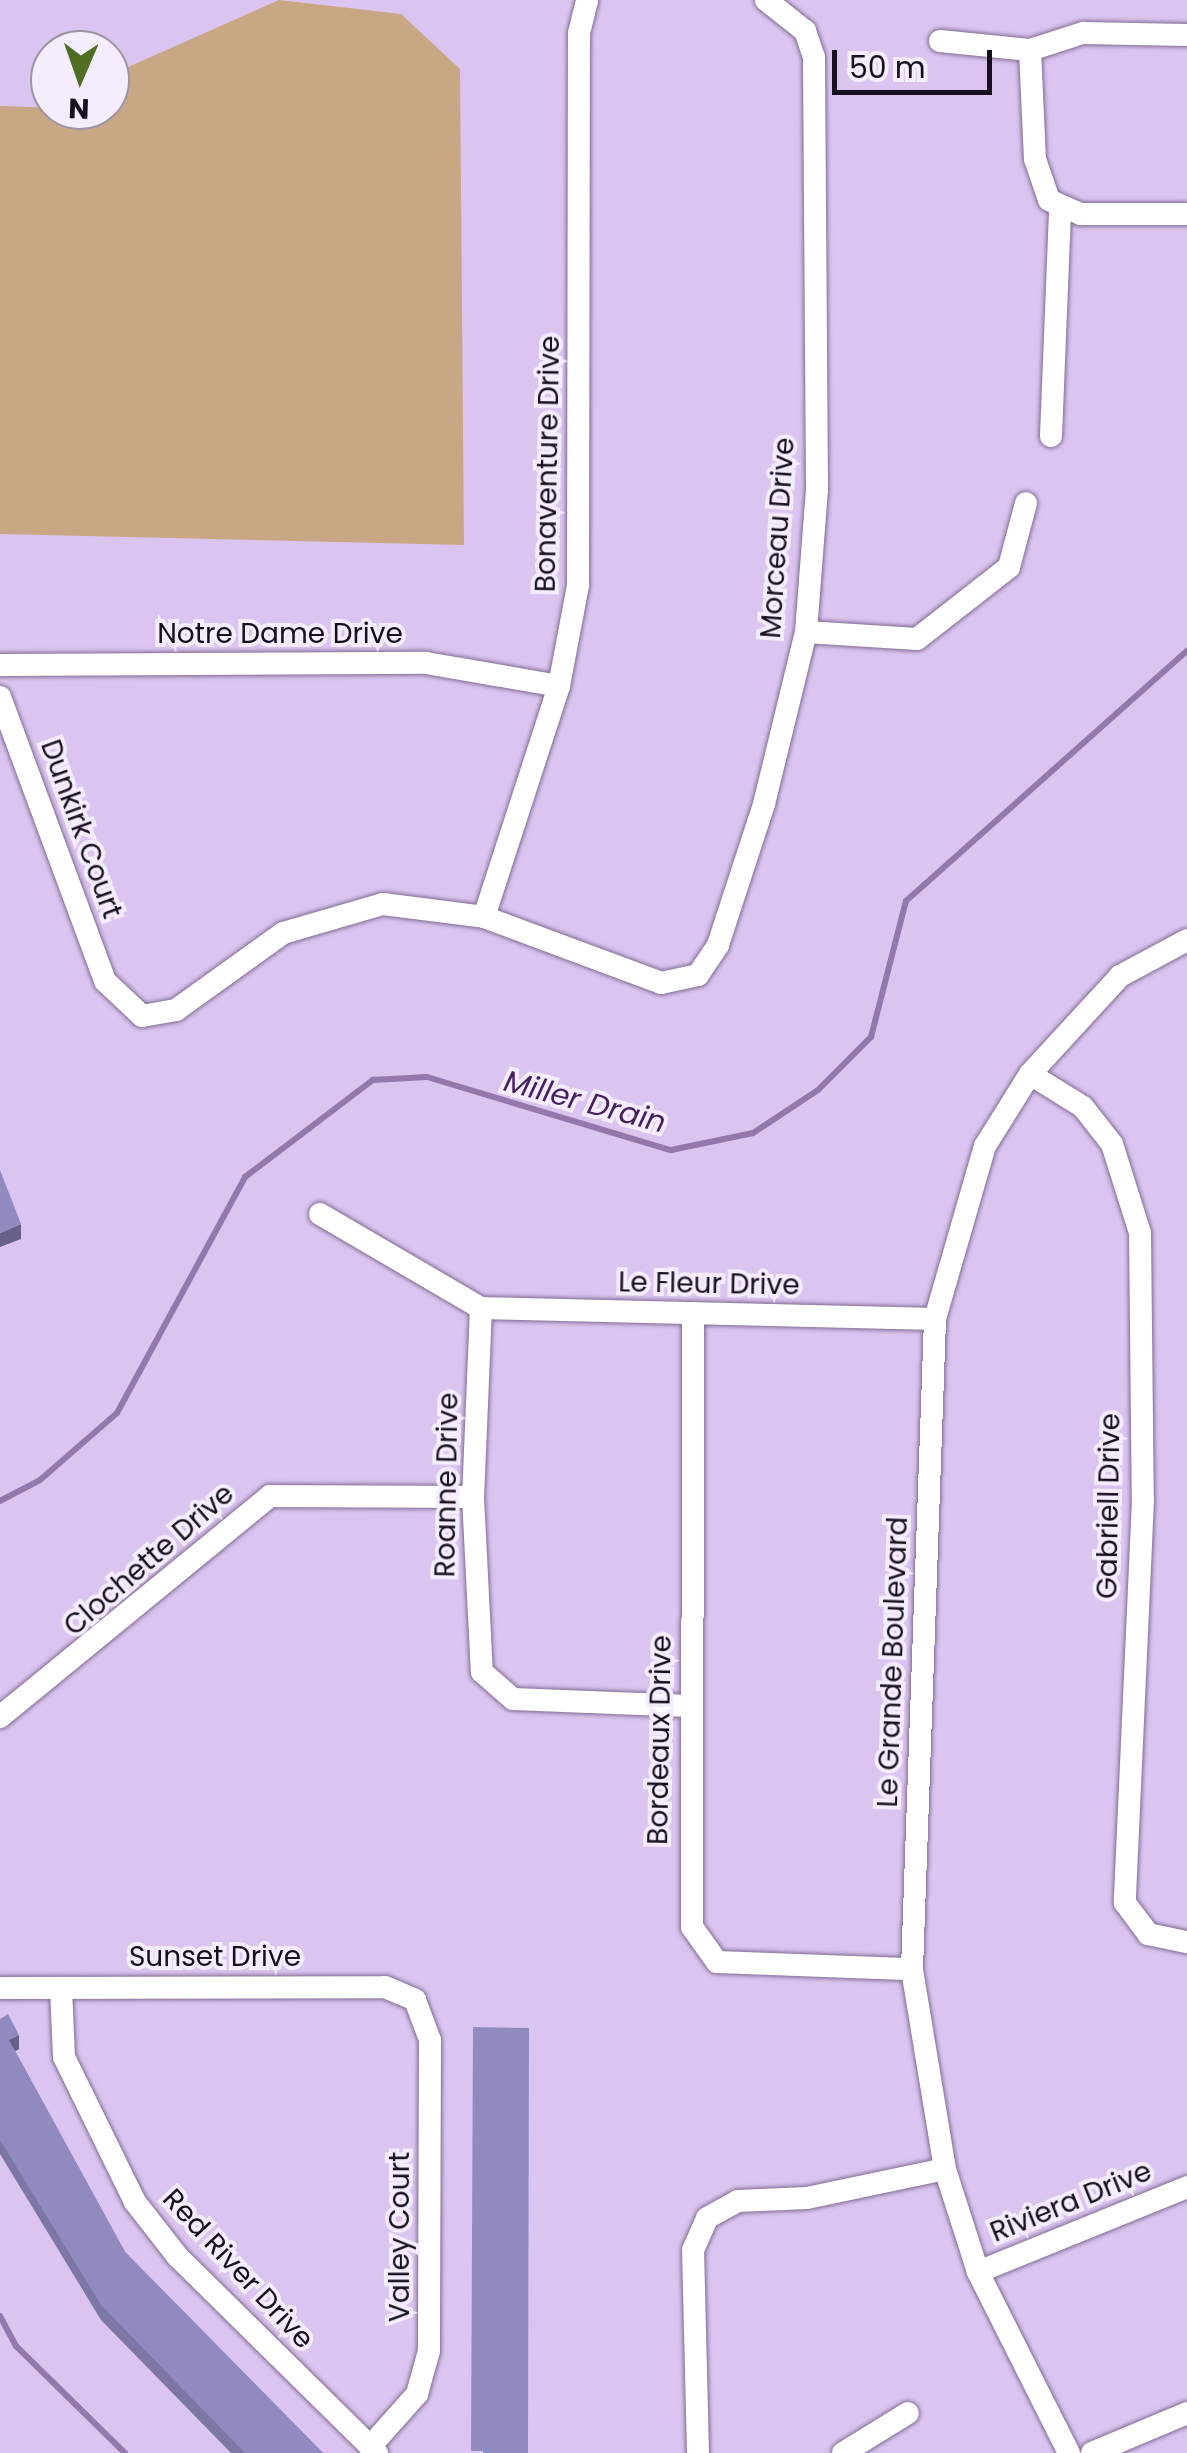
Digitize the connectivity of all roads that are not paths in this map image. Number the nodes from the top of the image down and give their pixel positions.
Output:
1 (587, 0) edge
2 (766, 0) edge
3 (1187, 35) edge
4 (940, 41) dead end
5 (1030, 50) junction
6 (1060, 207) junction
7 (1187, 214) edge
8 (1052, 436) dead end
9 (1026, 504) dead end
10 (806, 632) junction
11 (0, 664) edge
12 (559, 686) junction
13 (0, 697) edge
14 (484, 917) junction
15 (1187, 940) edge
16 (105, 981) joint
17 (1030, 1074) junction
18 (320, 1214) dead end
19 (481, 1308) junction
20 (692, 1313) junction
21 (934, 1318) junction
22 (473, 1497) junction
23 (690, 1706) junction
24 (0, 1717) edge
25 (1187, 1942) edge
26 (912, 1969) junction
27 (0, 1988) edge
28 (61, 1988) junction
29 (422, 2009) joint
30 (946, 2169) junction
31 (1187, 2187) edge
32 (978, 2272) junction
33 (908, 2413) dead end
34 (1187, 2413) edge
35 (374, 2450) edge
36 (698, 2453) edge
37 (842, 2453) edge
38 (1069, 2453) edge
39 (1092, 2453) edge

1 - 12 street, Bonaventure Drive
2 - 10 street, Morceau Drive
3 - 5 street
4 - 5 street
5 - 6 street
6 - 7 street
6 - 8 street
9 - 10 street
10 - 14 street, Morceau Drive
11 - 12 street, Notre Dame Drive
12 - 14 street, Bonaventure Drive
13 - 16 street, Dunkirk Court
14 - 16 street, Morceau Drive
15 - 17 street, Le Grande Boulevard
17 - 21 street, Le Grande Boulevard
17 - 25 street, Gabriell Drive
18 - 19 street
19 - 20 street, Le Fleur Drive
19 - 22 street, Roanne Drive
20 - 21 street, Le Fleur Drive
20 - 23 street, Bordeaux Drive
21 - 26 street, Le Grande Boulevard
22 - 23 street, Roanne Drive
22 - 24 street, Clochette Drive
23 - 26 street, Bordeaux Drive
26 - 30 street, Le Grande Boulevard
27 - 28 street, Sunset Drive
28 - 29 street, Sunset Drive
28 - 35 street, Red River Drive
29 - 35 street, Valley Court
30 - 32 street, Le Grande Boulevard
30 - 36 street
31 - 32 street, Riviera Drive
32 - 38 street, Le Grande Boulevard
33 - 37 street
34 - 39 street

